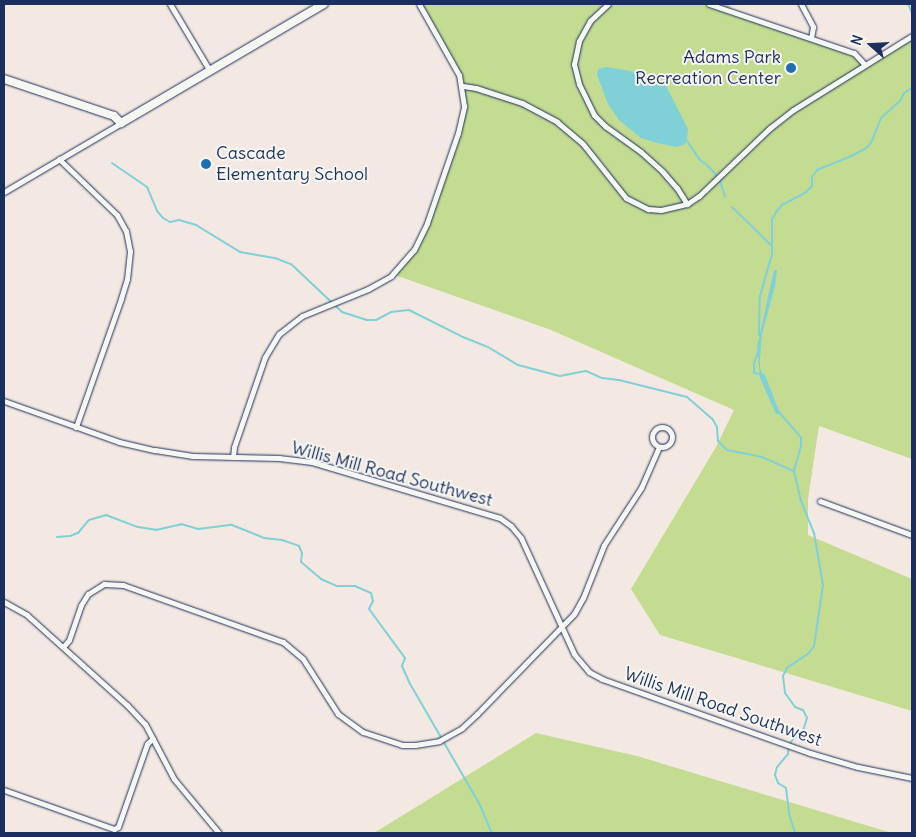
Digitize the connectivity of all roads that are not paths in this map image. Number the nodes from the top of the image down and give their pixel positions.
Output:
1 (170, 4) edge
2 (324, 4) edge
3 (419, 4) edge
4 (608, 4) edge
5 (709, 4) edge
6 (801, 4) edge
7 (912, 36) edge
8 (812, 38) junction
9 (865, 65) junction
10 (210, 71) junction
11 (4, 79) edge
12 (463, 86) junction
13 (121, 123) junction
14 (59, 159) junction
15 (4, 192) edge
16 (687, 204) junction
17 (4, 401) edge
18 (76, 427) junction
19 (659, 447) junction
20 (233, 457) junction
21 (820, 501) dead end
22 (912, 535) edge
23 (4, 602) edge
24 (561, 628) junction
25 (63, 646) junction
26 (154, 738) junction
27 (912, 778) edge
28 (4, 790) edge
29 (219, 833) edge

1 - 10 street
2 - 10 street
3 - 12 street
4 - 16 street
5 - 8 street
6 - 8 street
7 - 9 street
8 - 9 street
9 - 16 street
10 - 13 street
11 - 13 street
12 - 16 street
12 - 20 street
13 - 14 street
14 - 15 street
14 - 18 street
17 - 18 street, Willis Mill Road Southwest
18 - 20 street, Willis Mill Road Southwest
19 - 19 street
19 - 24 street
20 - 24 street, Willis Mill Road Southwest
21 - 22 street
23 - 25 street
24 - 25 street
24 - 27 street, Willis Mill Road Southwest
25 - 26 street
26 - 28 street
26 - 29 street

